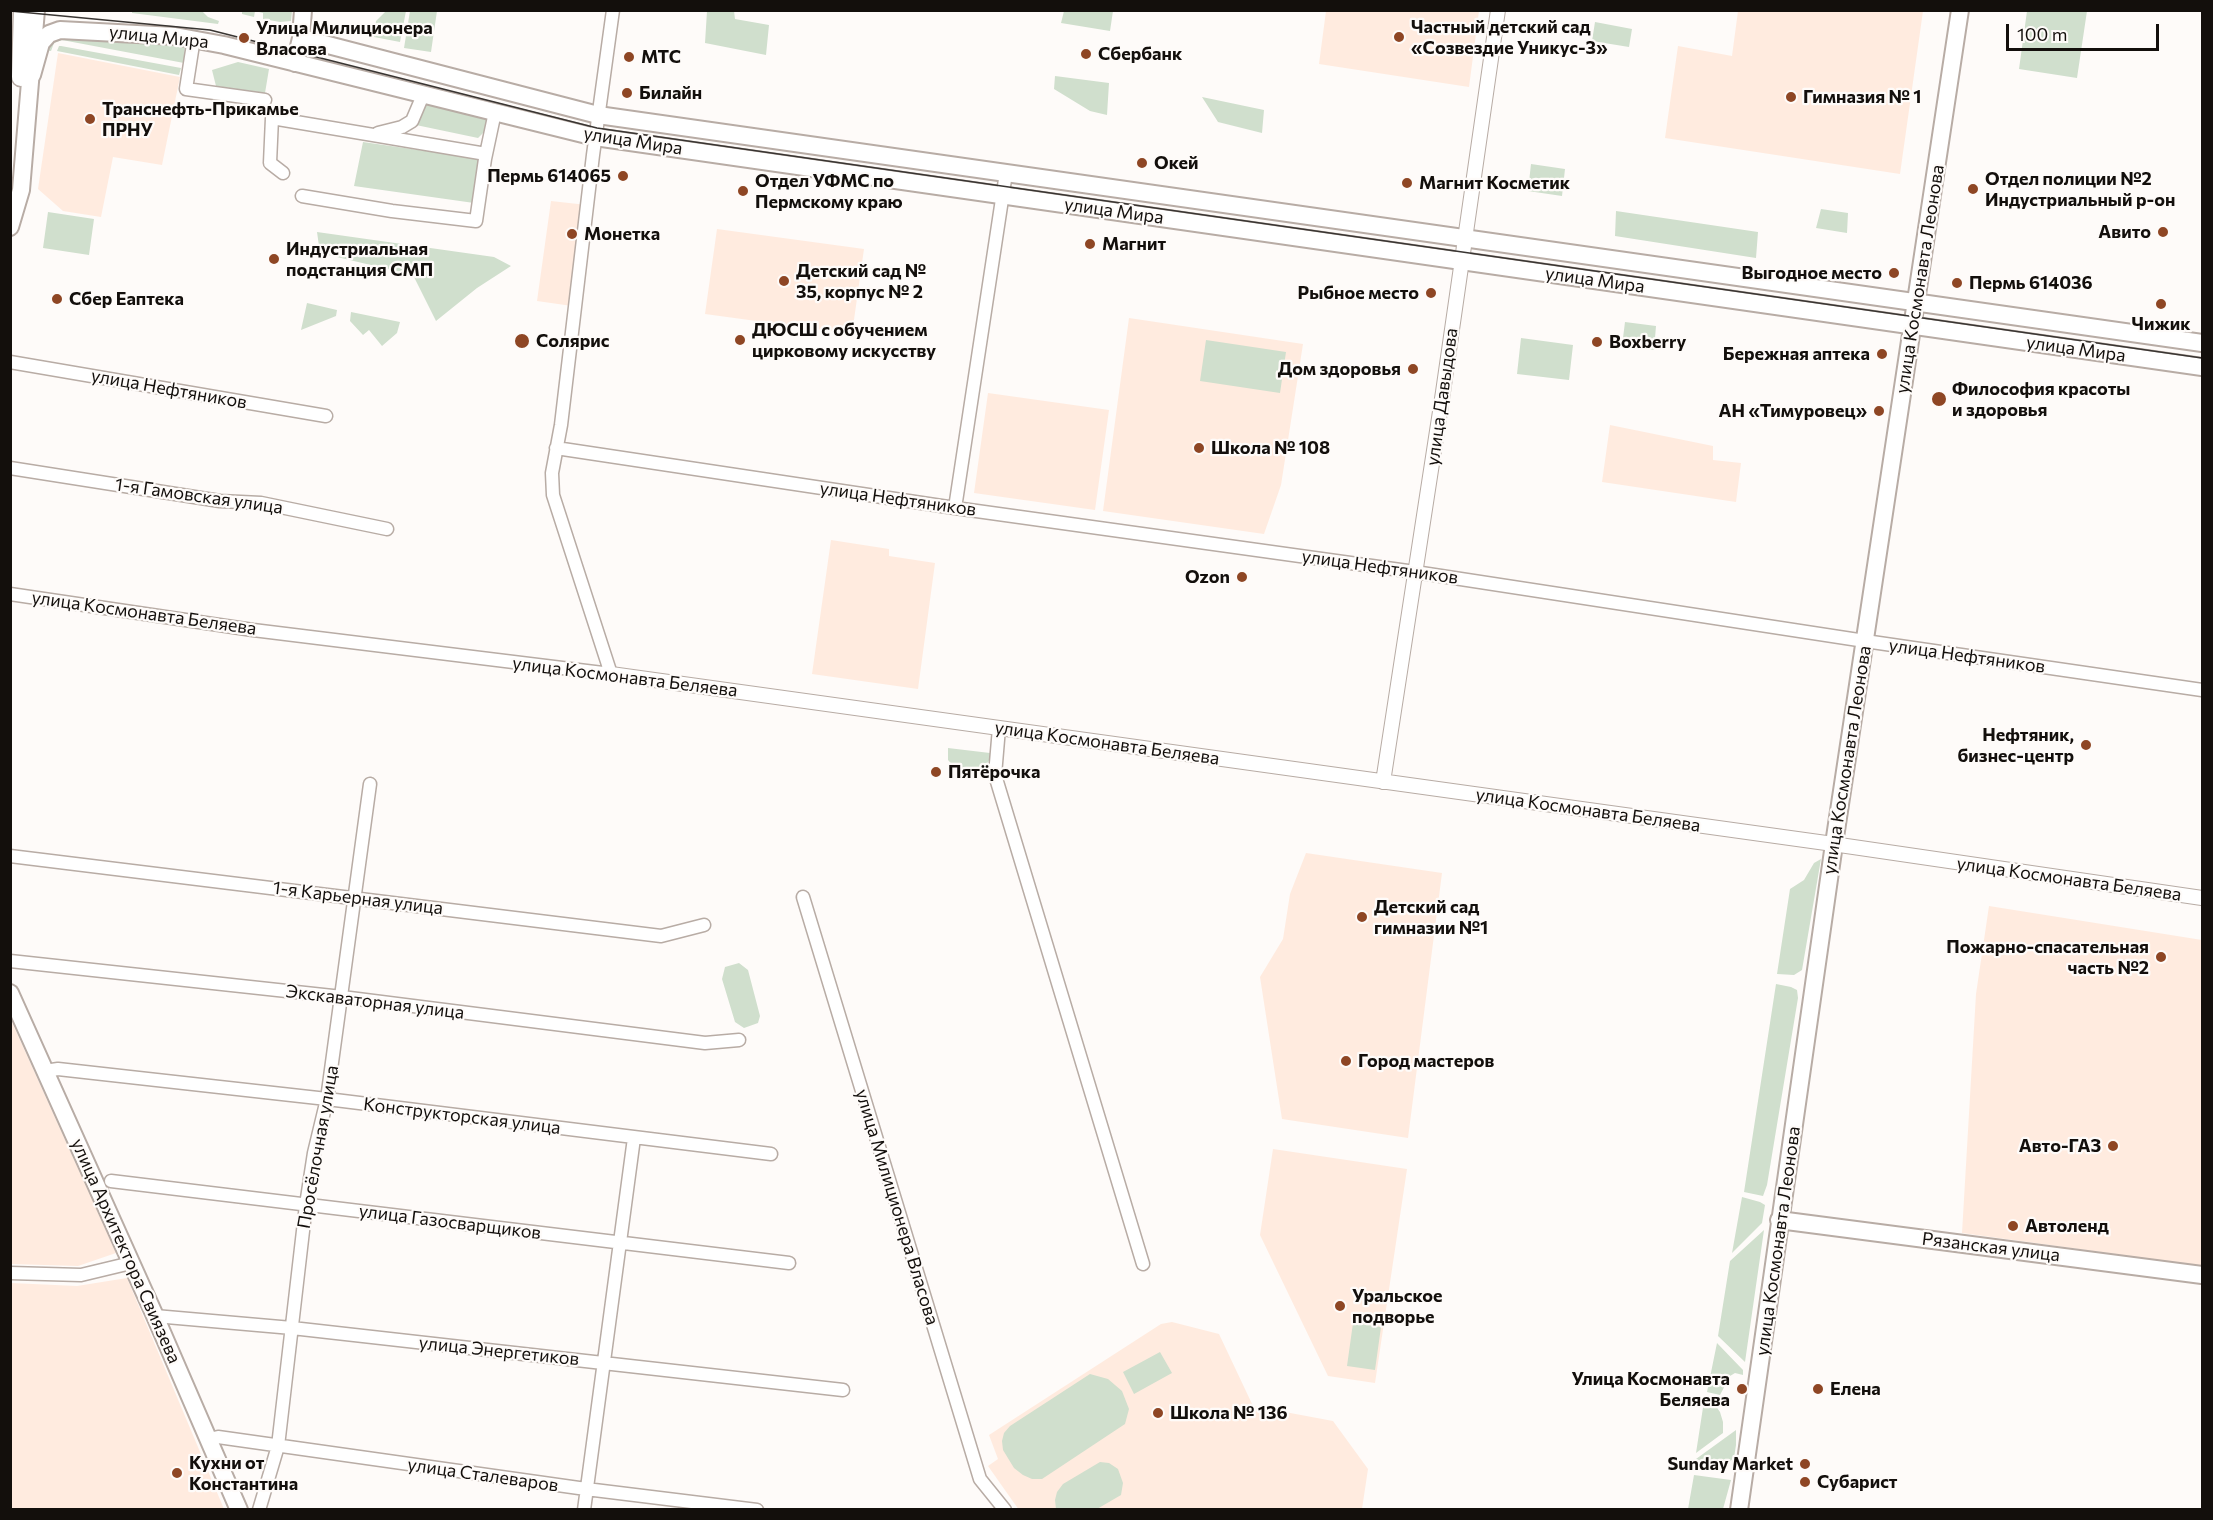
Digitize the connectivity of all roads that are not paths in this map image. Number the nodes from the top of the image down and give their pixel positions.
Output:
1 (22, 10) edge
2 (30, 10) edge
3 (36, 10) edge
4 (44, 10) edge
5 (303, 10) edge
6 (612, 10) edge
7 (1498, 10) edge
8 (1960, 10) edge
9 (194, 38) junction
10 (301, 38) junction
11 (295, 63) junction
12 (32, 65) junction
13 (423, 95) junction
14 (265, 100) dead end
15 (495, 112) junction
16 (598, 115) junction
17 (374, 134) junction
18 (595, 137) junction
19 (486, 154) junction
20 (283, 173) dead end
21 (1006, 173) junction
22 (1003, 195) junction
23 (302, 196) dead end
24 (10, 216) edge
25 (10, 227) edge
26 (1466, 238) junction
27 (1462, 261) junction
28 (1916, 302) junction
29 (1913, 325) junction
30 (2202, 343) edge
31 (10, 362) edge
32 (2202, 367) edge
33 (327, 416) dead end
34 (556, 448) junction
35 (10, 468) edge
36 (955, 508) junction
37 (387, 529) dead end
38 (1415, 572) junction
39 (10, 594) edge
40 (1865, 641) junction
41 (611, 674) junction
42 (2202, 690) edge
43 (999, 728) junction
44 (1383, 782) junction
45 (370, 784) dead end
46 (1834, 844) junction
47 (10, 856) edge
48 (356, 897) junction
49 (803, 897) dead end
50 (2202, 898) edge
51 (704, 925) dead end
52 (10, 961) edge
53 (10, 993) edge
54 (342, 997) junction
55 (739, 1040) dead end
56 (45, 1071) junction
57 (327, 1099) junction
58 (634, 1138) junction
59 (771, 1154) dead end
60 (111, 1181) dead end
61 (306, 1205) junction
62 (1779, 1220) junction
63 (619, 1242) junction
64 (131, 1263) junction
65 (789, 1263) dead end
66 (1143, 1264) dead end
67 (10, 1273) edge
68 (2202, 1275) edge
69 (155, 1316) junction
70 (292, 1328) junction
71 (603, 1363) junction
72 (843, 1390) dead end
73 (209, 1439) junction
74 (278, 1446) junction
75 (586, 1489) junction
76 (239, 1509) edge
77 (259, 1509) edge
78 (584, 1509) edge
79 (758, 1509) edge
80 (1005, 1509) edge
81 (1739, 1509) edge

1 - 12 main road
2 - 12 main road
3 - 12 main road
4 - 12 main road
5 - 10 main road
6 - 16 street
7 - 26 street, улица Давыдова
8 - 28 main road, улица Космонавта Леонова
9 - 11 main road, улица Мира
9 - 12 main road, улица Мира
9 - 14 street
10 - 11 main road
10 - 16 main road, улица Мира
11 - 13 main road, улица Мира
12 - 24 main road
12 - 25 main road
13 - 15 main road, улица Мира
13 - 17 street
15 - 18 main road, улица Мира
15 - 19 street
16 - 18 street
16 - 21 main road, улица Мира
17 - 19 street
17 - 20 street
18 - 22 main road, улица Мира
18 - 34 street
19 - 23 street
21 - 22 street
21 - 26 main road, улица Мира
22 - 27 main road, улица Мира
22 - 36 street
26 - 27 street, улица Давыдова
26 - 28 main road, улица Мира
27 - 29 main road, улица Мира
27 - 38 street, улица Давыдова
28 - 29 main road, улица Космонавта Леонова
28 - 30 main road, улица Мира
29 - 32 main road, улица Мира
29 - 40 main road, улица Космонавта Леонова
31 - 33 street, улица Нефтяников
34 - 36 street, улица Нефтяников
34 - 41 street
35 - 37 street, 1-я Гамовская улица
36 - 38 street, улица Нефтяников
38 - 40 street, улица Нефтяников
38 - 44 street, улица Давыдова
39 - 41 street, улица Космонавта Беляева
40 - 42 street, улица Нефтяников
40 - 46 main road, улица Космонавта Леонова
41 - 43 street, улица Космонавта Беляева
43 - 44 street, улица Космонавта Беляева
43 - 66 street
44 - 46 street, улица Космонавта Беляева
45 - 48 street, Просёлочная улица
46 - 50 street, улица Космонавта Беляева
46 - 62 main road, улица Космонавта Леонова
47 - 48 street, 1-я Карьерная улица
48 - 51 street, 1-я Карьерная улица
48 - 54 street, Просёлочная улица
49 - 80 street, улица Милиционера Власова
52 - 54 street, Экскаваторная улица
53 - 56 main road, улица Архитектора Свиязева
54 - 55 street, Экскаваторная улица
54 - 57 street, Просёлочная улица
56 - 57 street, Конструкторская улица
56 - 64 main road, улица Архитектора Свиязева
57 - 58 street, Конструкторская улица
57 - 61 street, Просёлочная улица
58 - 59 street, Конструкторская улица
58 - 63 street
60 - 61 street, улица Газосварщиков
61 - 63 street, улица Газосварщиков
61 - 70 street, Просёлочная улица
62 - 68 main road, Рязанская улица
62 - 81 main road, улица Космонавта Леонова
63 - 65 street, улица Газосварщиков
63 - 71 street
64 - 67 street
64 - 69 main road, улица Архитектора Свиязева
69 - 70 street, улица Энергетиков
69 - 73 main road, улица Архитектора Свиязева
70 - 71 street, улица Энергетиков
70 - 74 street, Просёлочная улица
71 - 72 street, улица Энергетиков
71 - 75 street
73 - 74 street, улица Сталеваров
73 - 76 main road, улица Архитектора Свиязева
74 - 75 street, улица Сталеваров
74 - 77 street, Просёлочная улица
75 - 78 street
75 - 79 street, улица Сталеваров

